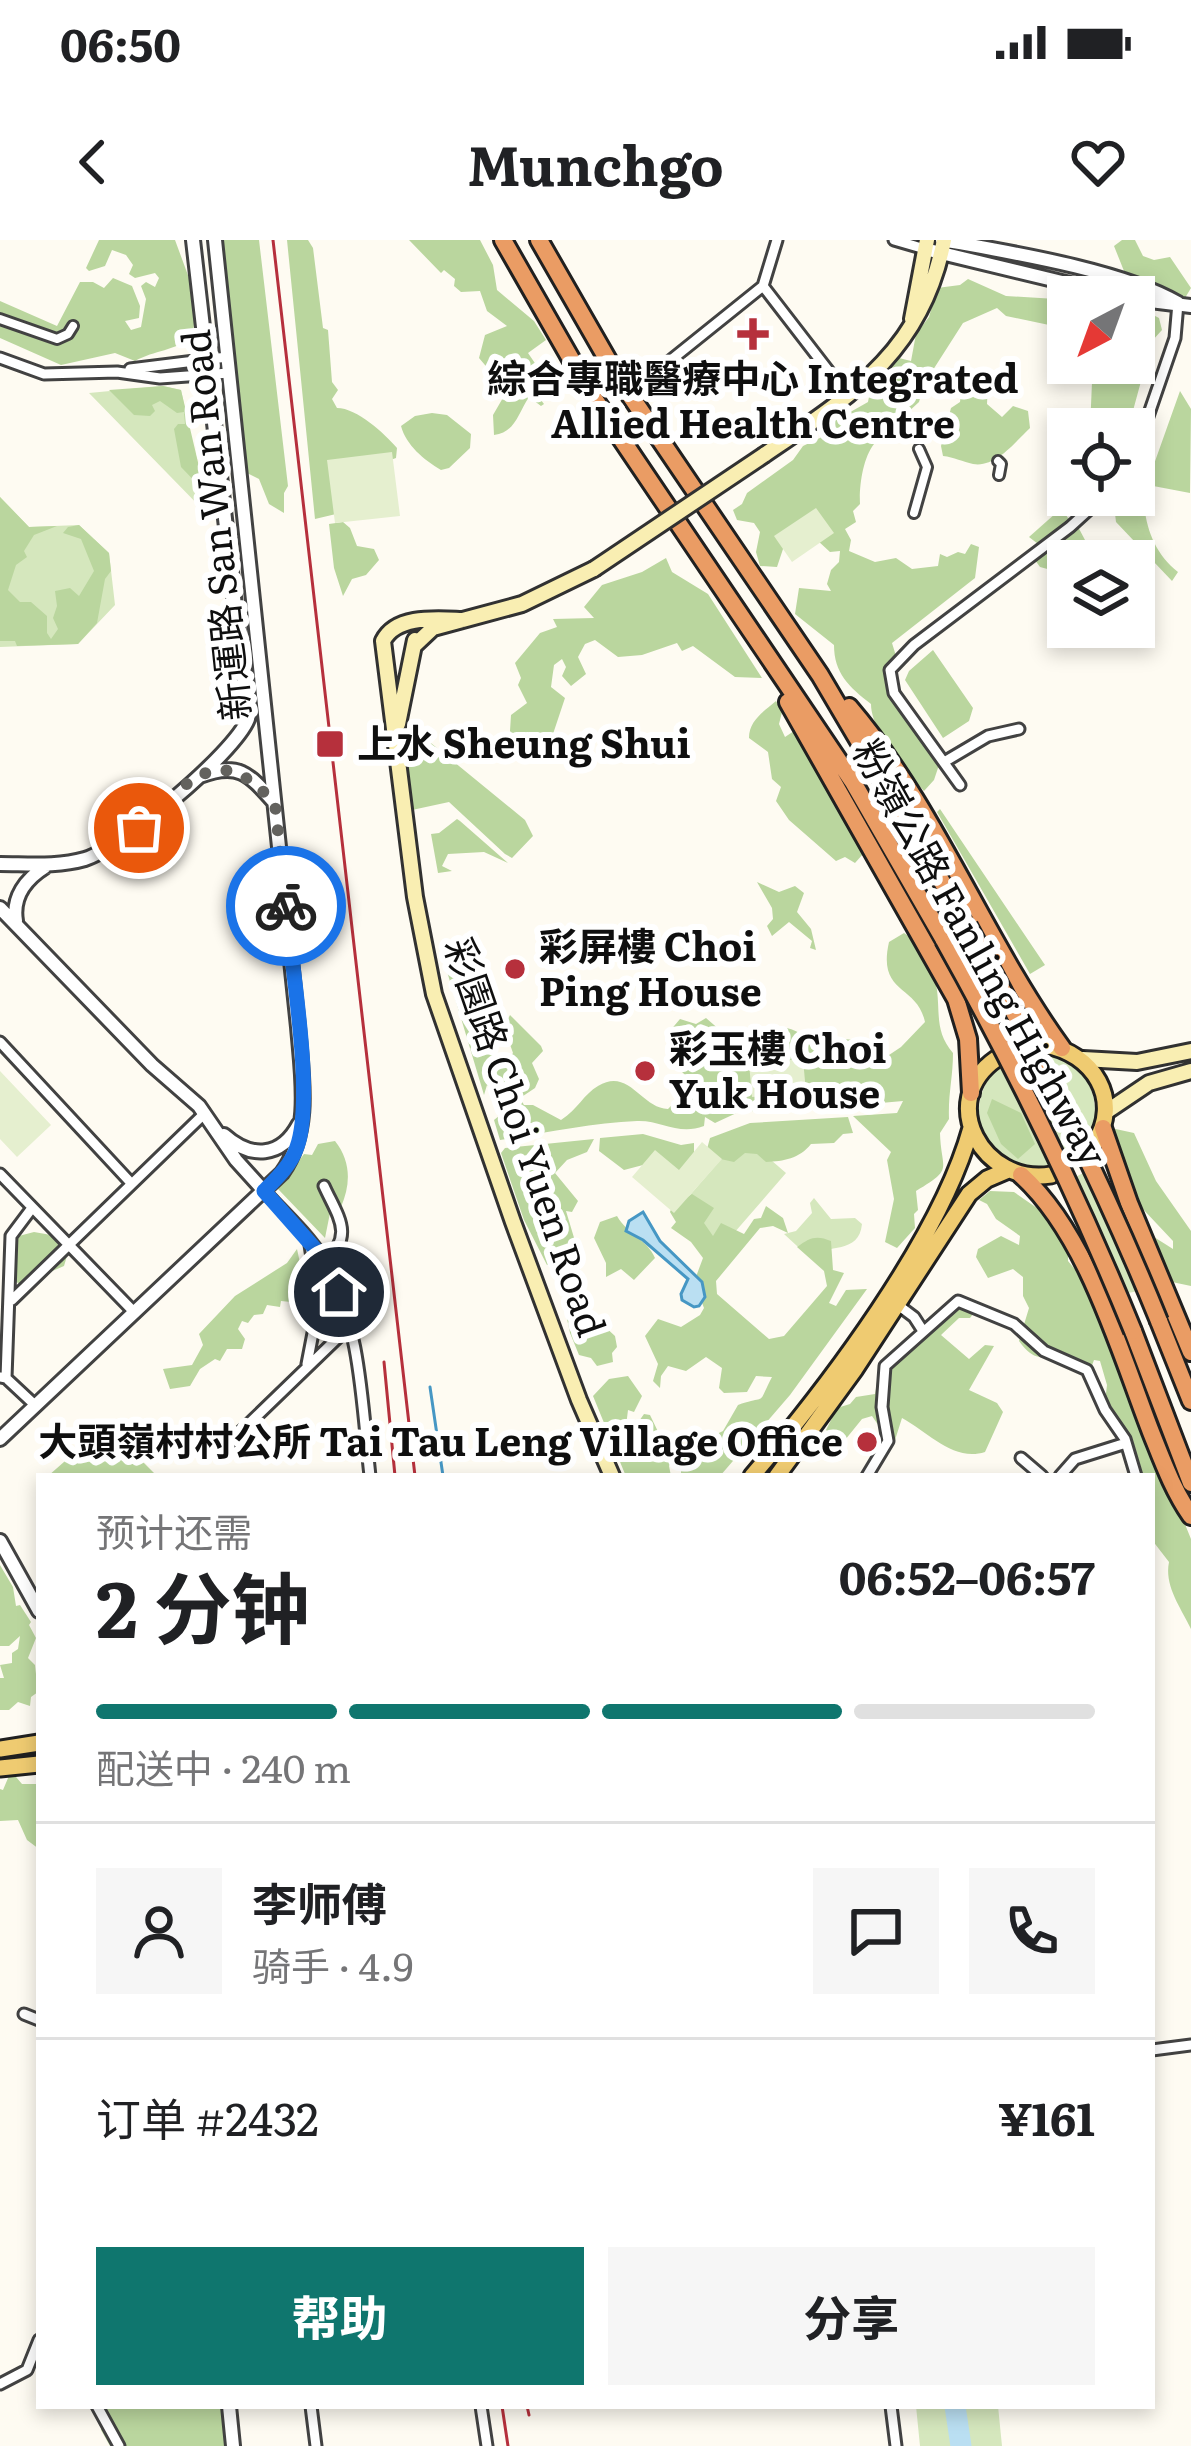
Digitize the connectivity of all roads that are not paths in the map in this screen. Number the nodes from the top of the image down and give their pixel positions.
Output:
1 (194, 240) edge
2 (215, 240) edge
3 (543, 240) edge
4 (777, 240) edge
5 (894, 240) edge
6 (503, 243) edge
7 (943, 243) edge
8 (926, 244) edge
9 (1054, 276) edge
10 (764, 286) junction
11 (1155, 301) edge
12 (1185, 305) edge
13 (0, 320) edge
14 (73, 326) dead end
15 (910, 330) junction
16 (227, 357) junction
17 (0, 358) edge
18 (207, 359) junction
19 (825, 367) junction
20 (661, 368) dead end
21 (119, 372) junction
22 (229, 373) junction
23 (208, 374) junction
24 (814, 375) dead end
25 (834, 378) dead end
26 (1151, 408) edge
27 (919, 449) dead end
28 (998, 461) dead end
29 (999, 476) dead end
30 (914, 513) dead end
31 (1082, 516) edge
32 (462, 620) junction
33 (397, 627) junction
34 (415, 647) junction
35 (384, 649) junction
36 (771, 664) junction
37 (820, 675) junction
38 (1019, 729) dead end
39 (395, 741) junction
40 (944, 762) junction
41 (194, 779) junction
42 (960, 785) dead end
43 (275, 804) junction
44 (0, 864) edge
45 (52, 865) junction
46 (0, 908) edge
47 (16, 921) junction
48 (0, 1042) edge
49 (1053, 1046) joint
50 (1191, 1052) edge
51 (996, 1059) dead end
52 (1083, 1059) junction
53 (1191, 1071) edge
54 (971, 1093) junction
55 (205, 1113) junction
56 (302, 1117) junction
57 (971, 1128) junction
58 (1101, 1128) junction
59 (216, 1129) junction
60 (1015, 1173) junction
61 (0, 1174) edge
62 (1051, 1175) dead end
63 (131, 1183) junction
64 (324, 1186) dead end
65 (264, 1191) junction
66 (32, 1208) junction
67 (308, 1240) junction
68 (68, 1247) junction
69 (325, 1262) junction
70 (12, 1300) junction
71 (898, 1305) junction
72 (135, 1313) junction
73 (351, 1325) junction
74 (923, 1331) junction
75 (1191, 1352) edge
76 (306, 1370) junction
77 (3, 1377) edge
78 (1191, 1401) edge
79 (36, 1406) junction
80 (0, 1439) edge
81 (190, 1442) dead end
82 (1126, 1443) junction
83 (1021, 1458) dead end
84 (370, 1473) edge
85 (611, 1473) edge
86 (754, 1473) edge
87 (779, 1473) edge
88 (869, 1473) edge
89 (1038, 1473) edge
90 (1063, 1473) edge
91 (1135, 1473) edge
92 (1191, 1483) edge
93 (1191, 1516) edge
94 (0, 1541) edge
95 (36, 1606) edge
96 (36, 1743) edge
97 (0, 1749) edge
98 (36, 1764) edge
99 (0, 1768) edge
100 (24, 2014) dead end
101 (36, 2019) edge
102 (1191, 2045) edge
103 (1155, 2050) edge
104 (36, 2347) edge
105 (0, 2384) edge
106 (99, 2409) edge
107 (229, 2409) edge
108 (311, 2409) edge
109 (481, 2409) edge
110 (891, 2409) edge
111 (118, 2446) edge
112 (233, 2446) edge
113 (316, 2446) edge
114 (487, 2446) edge
115 (896, 2446) edge

1 - 18 street, 新運路 San Wan Road
2 - 16 street, 新運路 San Wan Road
3 - 37 highway, 粉嶺公路 Fanling Highway
4 - 10 street
5 - 8 street
6 - 36 highway, 粉嶺公路 Fanling Highway
7 - 8 street
7 - 9 street
7 - 12 street
7 - 15 main road
8 - 15 main road
10 - 19 street
10 - 20 street
11 - 12 street
12 - 26 street
13 - 14 street
15 - 32 main road, bridge
16 - 18 street
16 - 22 street, 新運路 San Wan Road
17 - 21 street
18 - 21 street
18 - 23 street, 新運路 San Wan Road
19 - 24 street
19 - 25 street
21 - 23 street
22 - 23 street
22 - 43 street, 新運路 San Wan Road
23 - 41 street, 新運路 San Wan Road
27 - 30 street
28 - 29 street
31 - 40 street
32 - 33 main road
32 - 34 main road
33 - 34 main road
33 - 35 main road
34 - 35 main road
34 - 39 main road, 彩園路 Choi Yuen Road
35 - 39 main road, 彩園路 Choi Yuen Road
36 - 54 highway
36 - 92 highway, 粉嶺公路 Fanling Highway, bridge
37 - 49 highway
37 - 78 highway, 粉嶺公路 Fanling Highway, bridge
38 - 40 street
39 - 85 main road, 彩園路 Choi Yuen Road
40 - 42 street
41 - 43 street, 新運路 San Wan Road
41 - 45 street
43 - 56 street, 新運路 San Wan Road
44 - 45 street
45 - 47 street
46 - 47 street
47 - 55 street
48 - 63 street
49 - 52 main road
50 - 52 main road
51 - 54 main road
52 - 58 main road
53 - 58 main road
54 - 57 main road
55 - 59 street
55 - 63 street
56 - 59 street
56 - 65 street, 新運路 San Wan Road
57 - 60 main road
57 - 86 main road
58 - 75 highway
59 - 65 street
60 - 62 main road
60 - 71 main road
60 - 93 highway
61 - 66 street
63 - 68 street
64 - 69 street
65 - 67 street
65 - 72 street, 新運路 San Wan Road
66 - 68 street
66 - 70 street
67 - 69 street
67 - 76 street
68 - 70 street
68 - 72 street
69 - 73 street
70 - 77 street
71 - 74 street
71 - 87 main road
72 - 79 street, 新運路 San Wan Road
73 - 76 street
73 - 84 street
74 - 82 street
74 - 88 street
76 - 81 street
77 - 79 street
79 - 80 street, 新運路 San Wan Road
82 - 90 street
82 - 91 street
83 - 89 street
94 - 95 street
96 - 97 main road
98 - 99 main road
100 - 101 street
102 - 103 street
104 - 105 street
106 - 111 street
107 - 112 street
108 - 113 street
109 - 114 street
110 - 115 street

